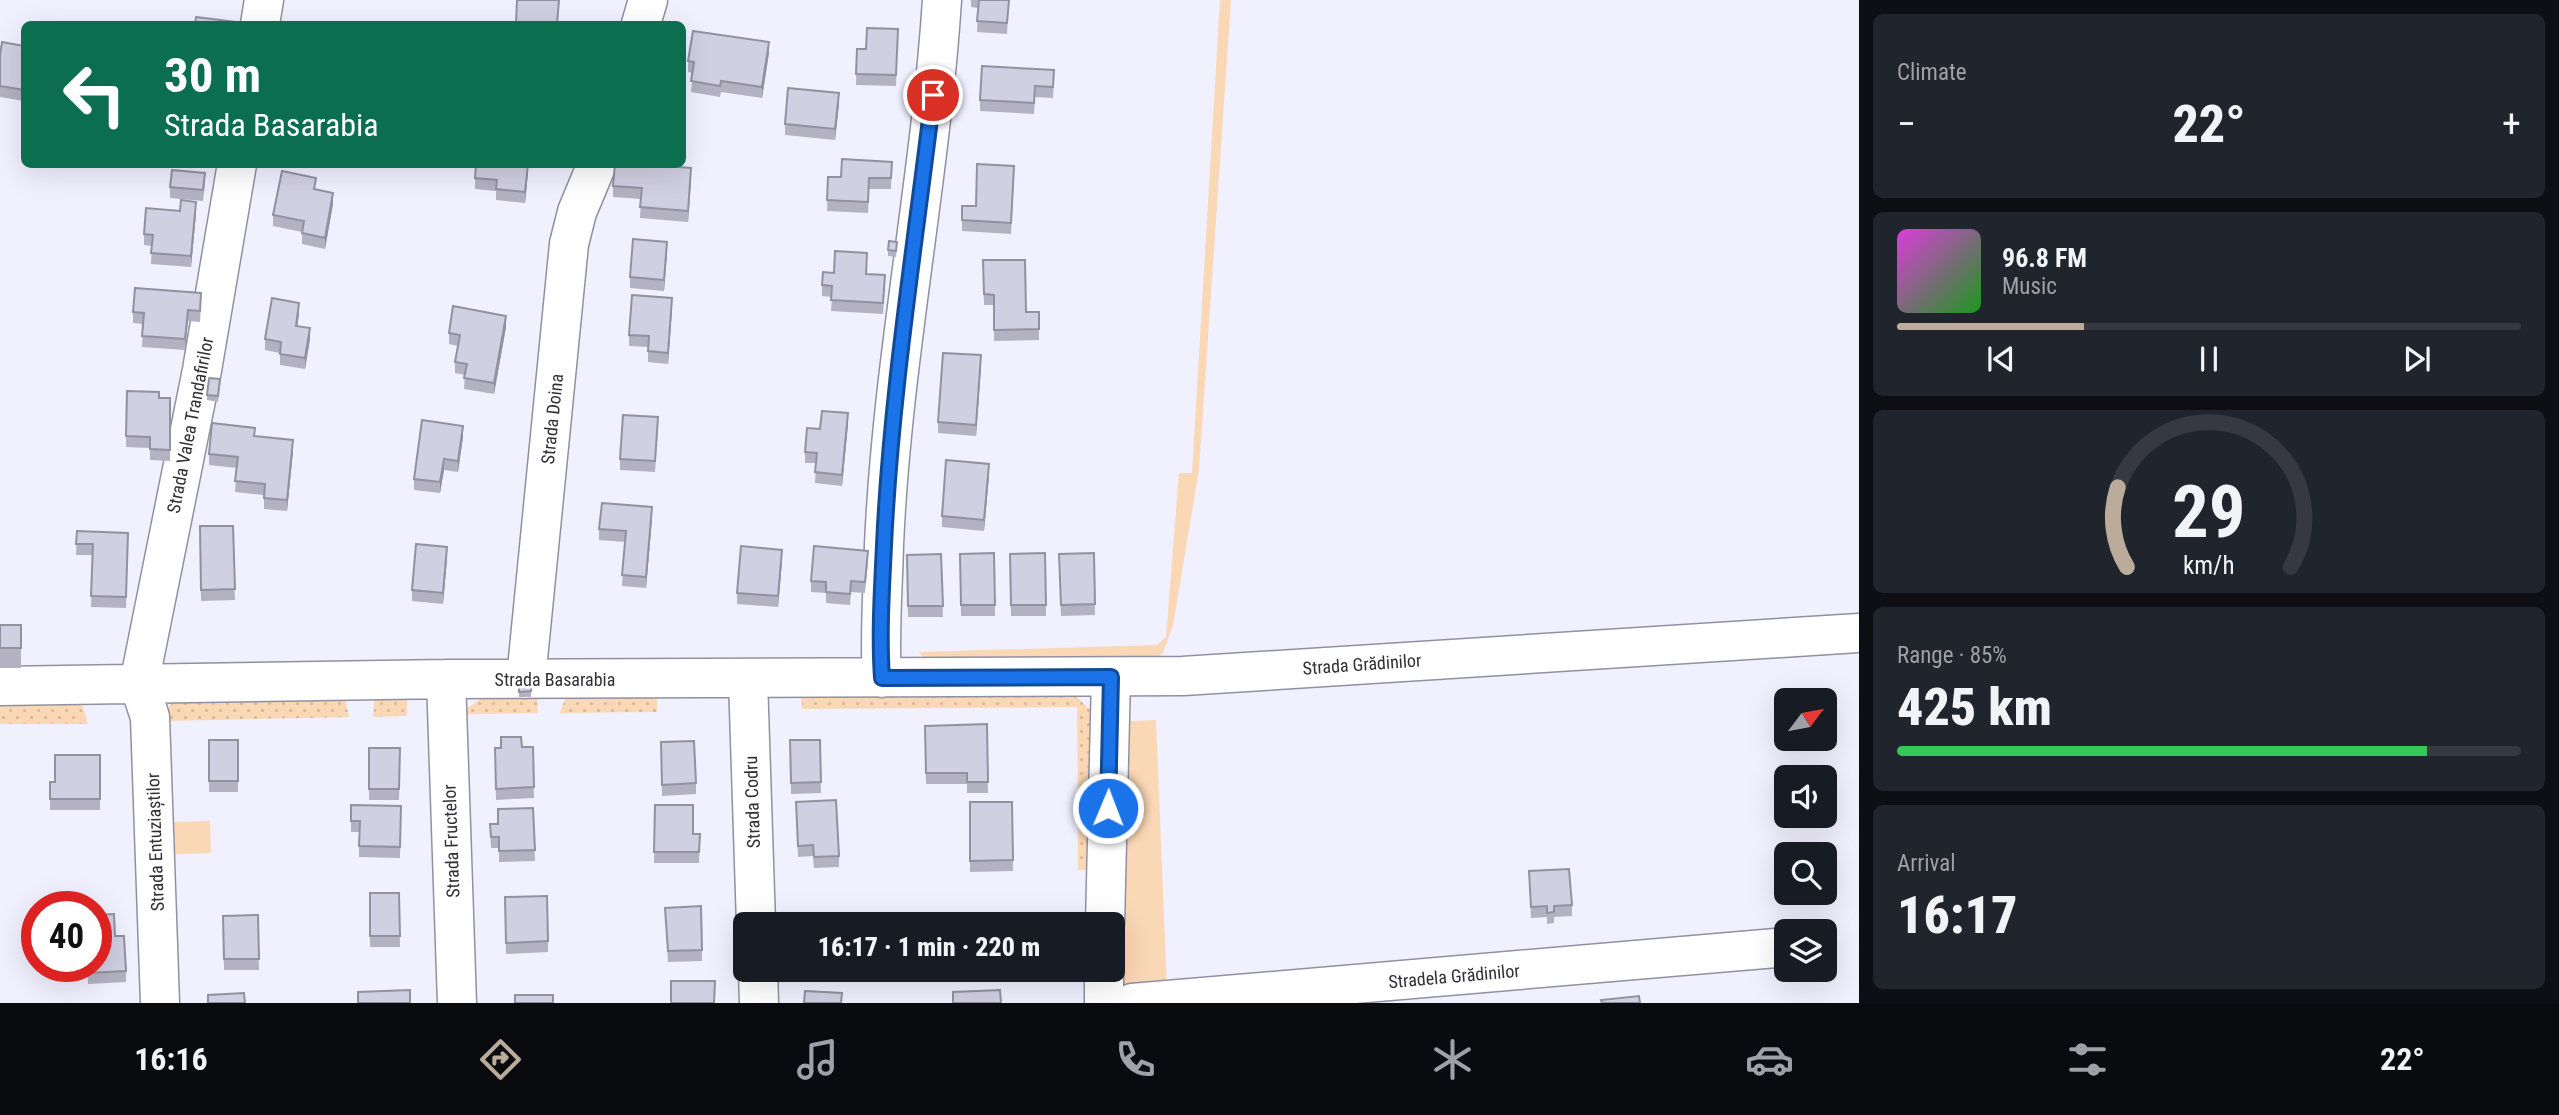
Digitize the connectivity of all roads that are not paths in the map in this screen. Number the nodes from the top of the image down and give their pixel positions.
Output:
1 (264, 0) edge
2 (648, 0) edge
3 (942, 0) edge
4 (260, 21) edge
5 (642, 21) edge
6 (236, 168) edge
7 (595, 168) edge
8 (1859, 633) edge
9 (1111, 677) junction
10 (882, 678) junction
11 (446, 679) junction
12 (526, 679) junction
13 (748, 680) junction
14 (139, 684) junction
15 (0, 686) edge
16 (756, 912) edge
17 (1105, 912) edge
18 (1774, 948) edge
19 (758, 982) edge
20 (1104, 982) edge
21 (160, 1003) edge
22 (457, 1003) edge
23 (759, 1003) edge
24 (1104, 1003) edge
25 (1132, 1003) edge

1 - 4 street
2 - 5 street
3 - 10 street
6 - 14 street, Strada Valea Trandafirilor
7 - 12 street, Strada Doina
8 - 9 street, Strada Grădinilor
9 - 10 street, Strada Basarabia
9 - 17 street
10 - 13 street, Strada Basarabia
11 - 12 street, Strada Basarabia
11 - 14 street, Strada Basarabia
11 - 22 street, Strada Fructelor
12 - 13 street, Strada Basarabia
13 - 16 street, Strada Codru
14 - 15 street, Strada Basarabia
14 - 21 street, Strada Entuziaștilor
18 - 25 street, Stradela Grădinilor
19 - 23 street
20 - 24 street

